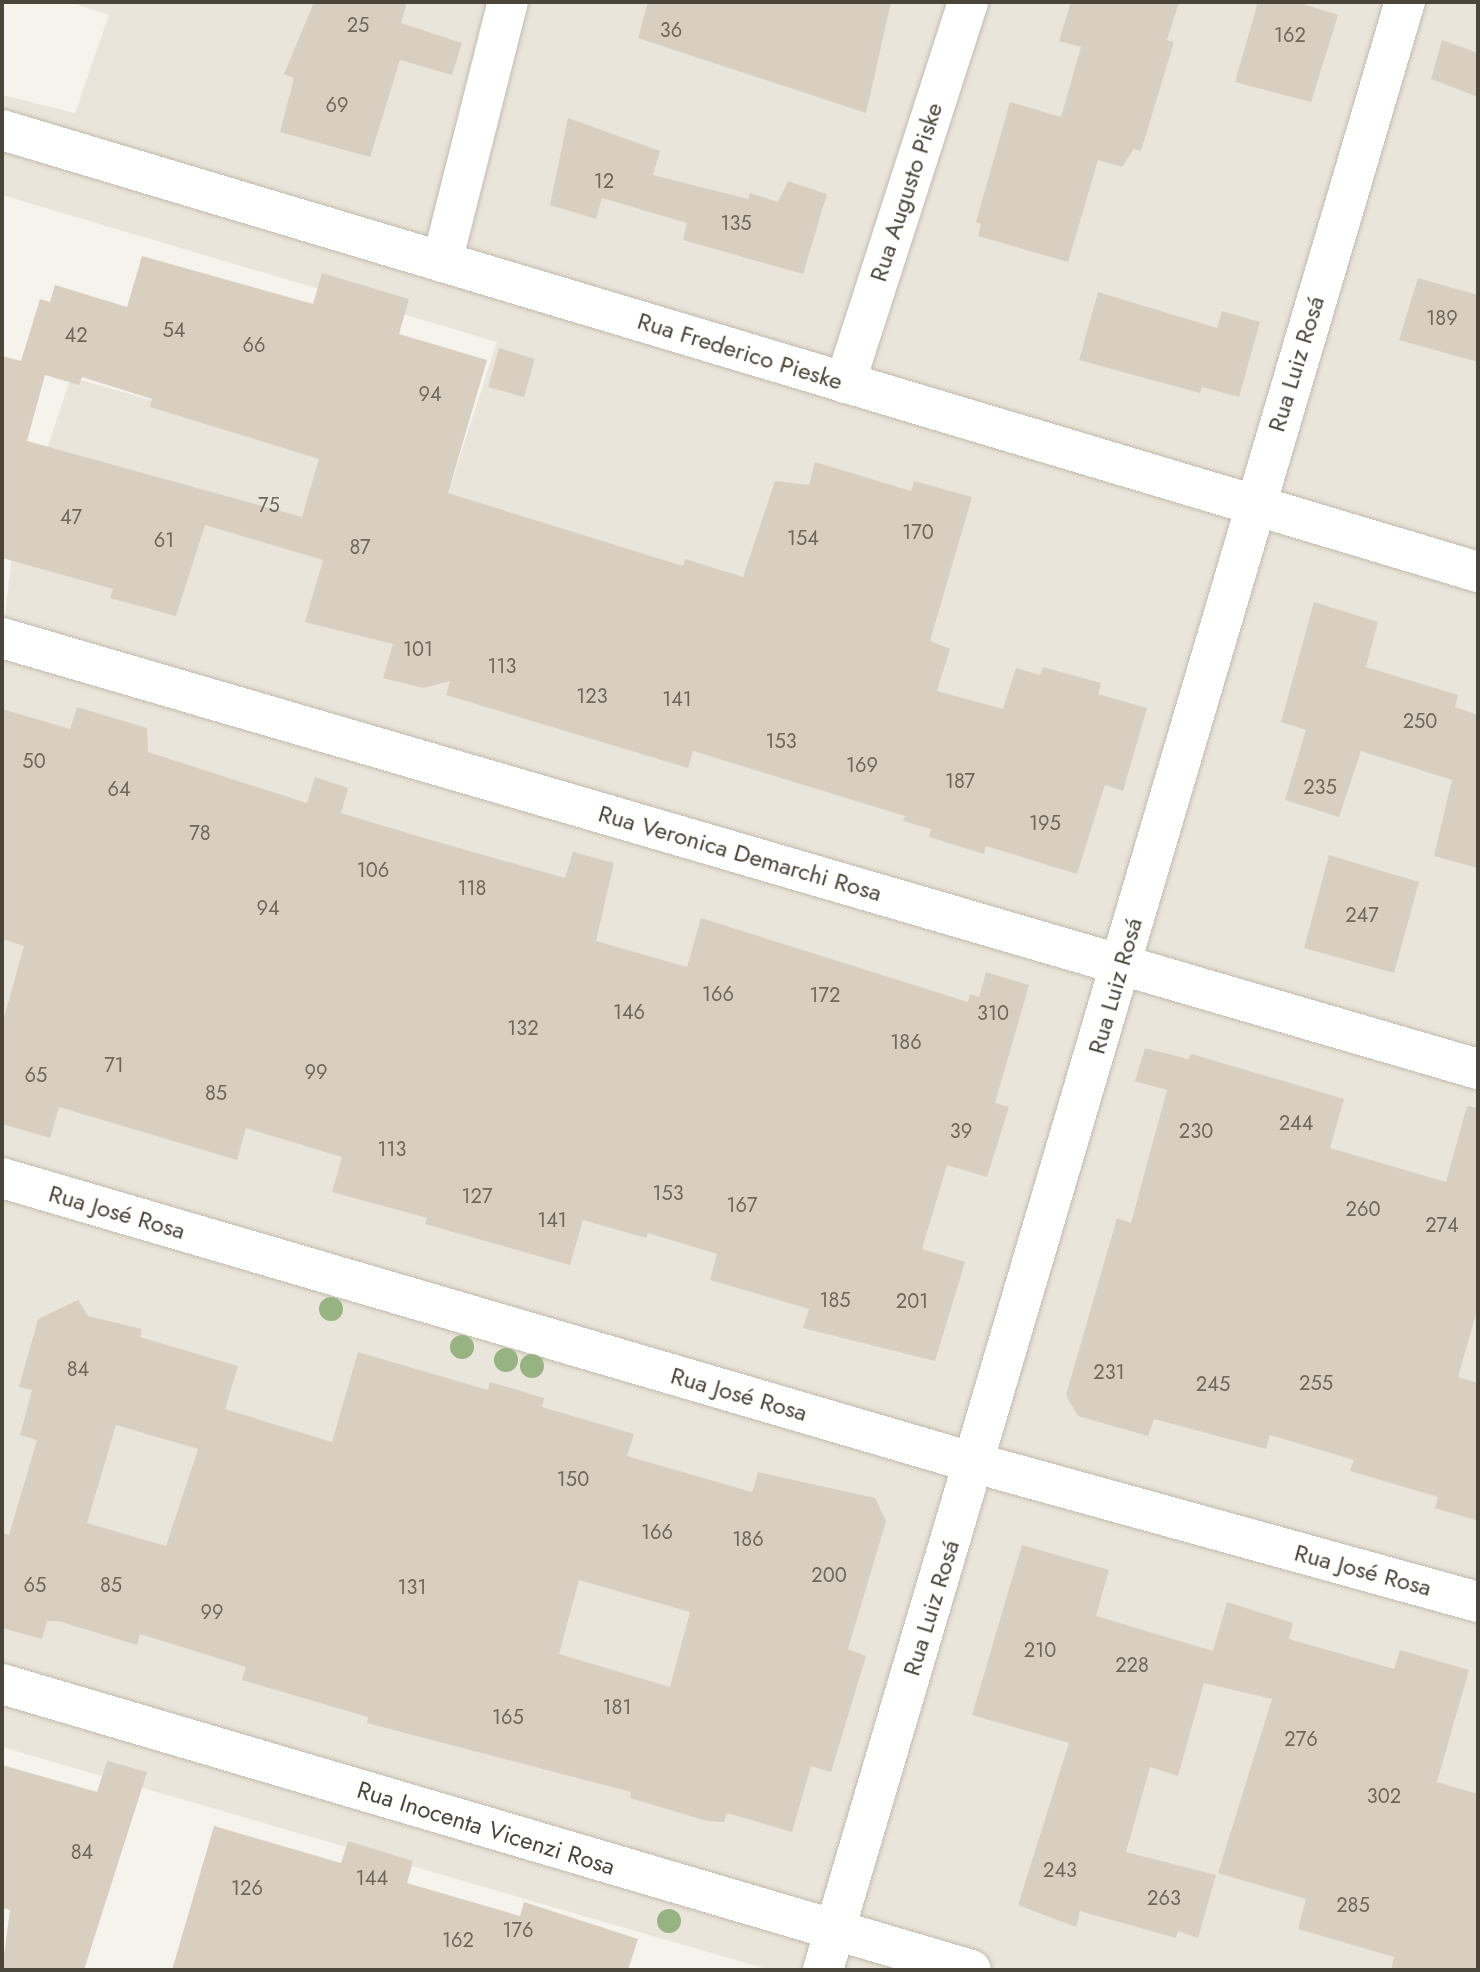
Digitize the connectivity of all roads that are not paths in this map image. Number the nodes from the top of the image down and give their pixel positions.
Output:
1 (508, 2) edge
2 (968, 2) edge
3 (1405, 2) edge
4 (2, 130) edge
5 (442, 262) junction
6 (845, 383) junction
7 (1254, 504) junction
8 (1478, 572) edge
9 (2, 638) edge
10 (1121, 964) junction
11 (1478, 1069) edge
12 (2, 1178) edge
13 (975, 1463) junction
14 (1478, 1602) edge
15 (2, 1684) edge
16 (834, 1930) junction
17 (823, 1970) edge
18 (971, 1970) edge

1 - 5 street
2 - 6 street, Rua Augusto Piske
3 - 7 street, Rua Luiz Rosá
4 - 5 street, Rua Frederico Pieske
5 - 6 street, Rua Frederico Pieske
6 - 7 street, Rua Frederico Pieske
7 - 8 street, Rua Frederico Pieske
7 - 10 street, Rua Luiz Rosá
9 - 10 street, Rua Veronica Demarchi Rosa
10 - 11 street, Rua Veronica Demarchi Rosa
10 - 13 street, Rua Luiz Rosá
12 - 13 street, Rua José Rosa
13 - 14 street, Rua José Rosa
13 - 16 street, Rua Luiz Rosá
15 - 16 street, Rua Inocenta Vicenzi Rosa
16 - 17 street, Rua Luiz Rosá
16 - 18 street, Rua Inocenta Vicenzi Rosa

